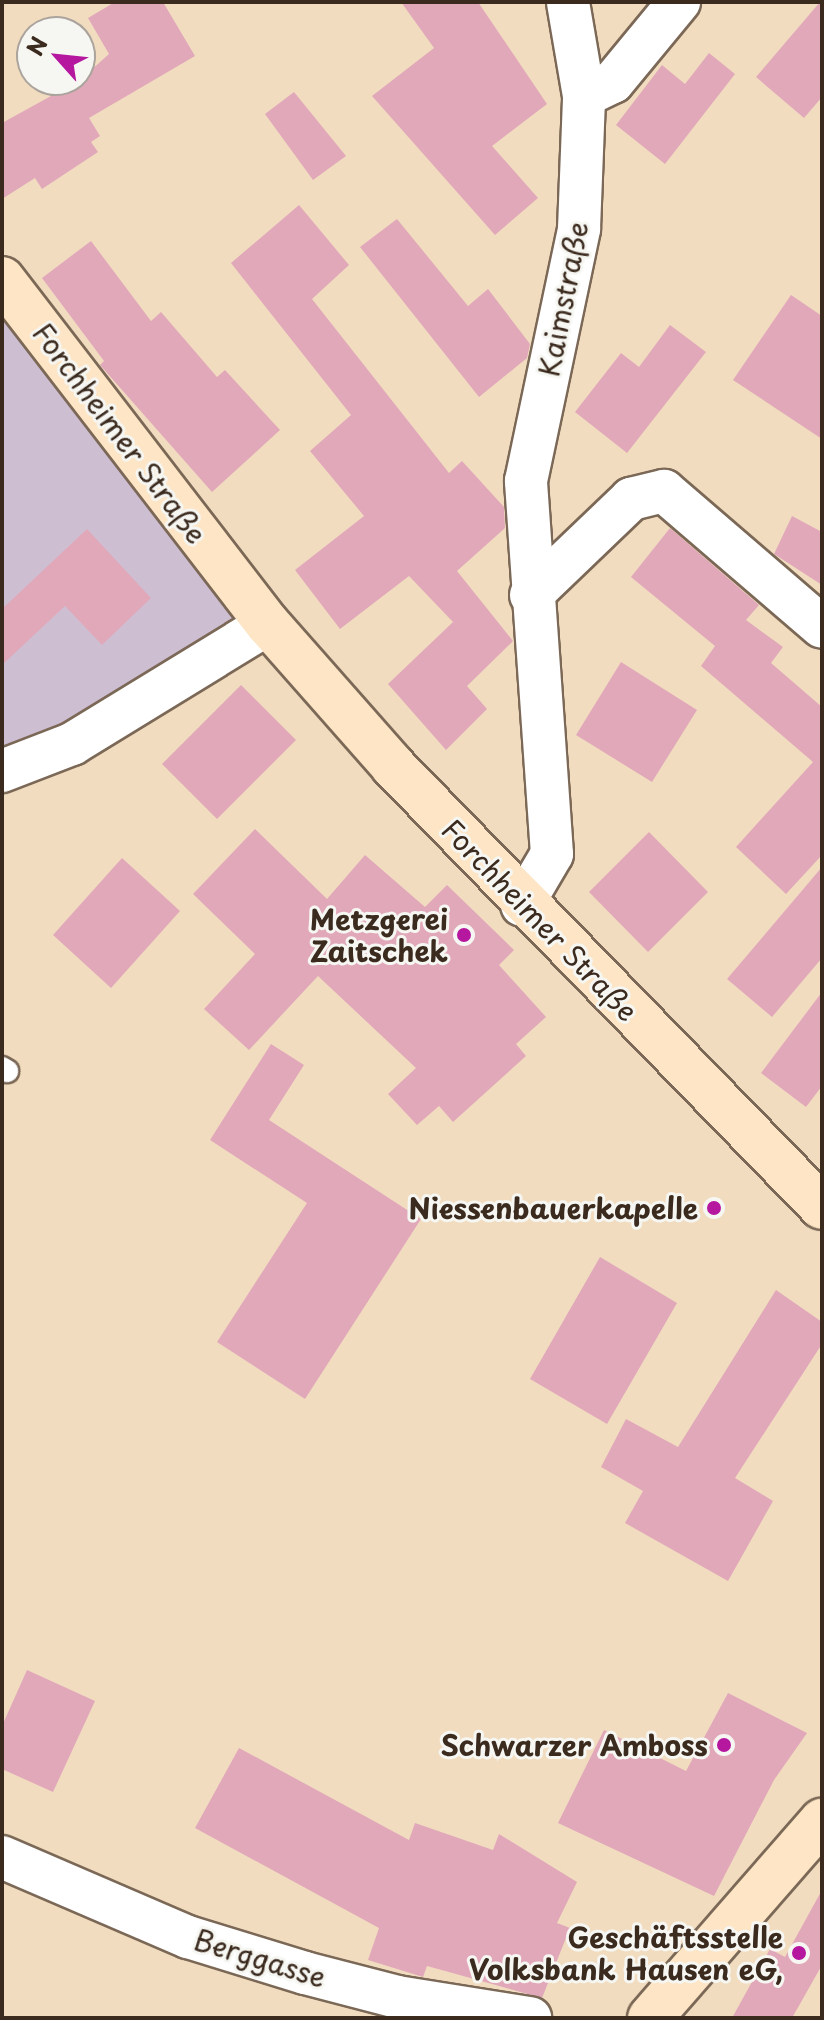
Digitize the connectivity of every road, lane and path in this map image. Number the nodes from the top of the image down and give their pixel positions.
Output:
1 (568, 2) edge
2 (679, 2) edge
3 (584, 96) junction
4 (2, 279) edge
5 (531, 595) junction
6 (268, 624) junction
7 (822, 627) edge
8 (2, 771) edge
9 (522, 905) junction
10 (822, 1207) edge
11 (822, 1821) edge
12 (2, 1857) edge
13 (654, 2017) edge
14 (530, 2018) edge

1 - 3 street, Kaimstraße
2 - 3 street
3 - 5 street, Kaimstraße
4 - 6 street, Forchheimer Straße
5 - 7 street
5 - 9 street, Kaimstraße
6 - 8 street
6 - 9 street, Forchheimer Straße
9 - 10 street, Forchheimer Straße
11 - 13 street
12 - 14 street, Berggasse

